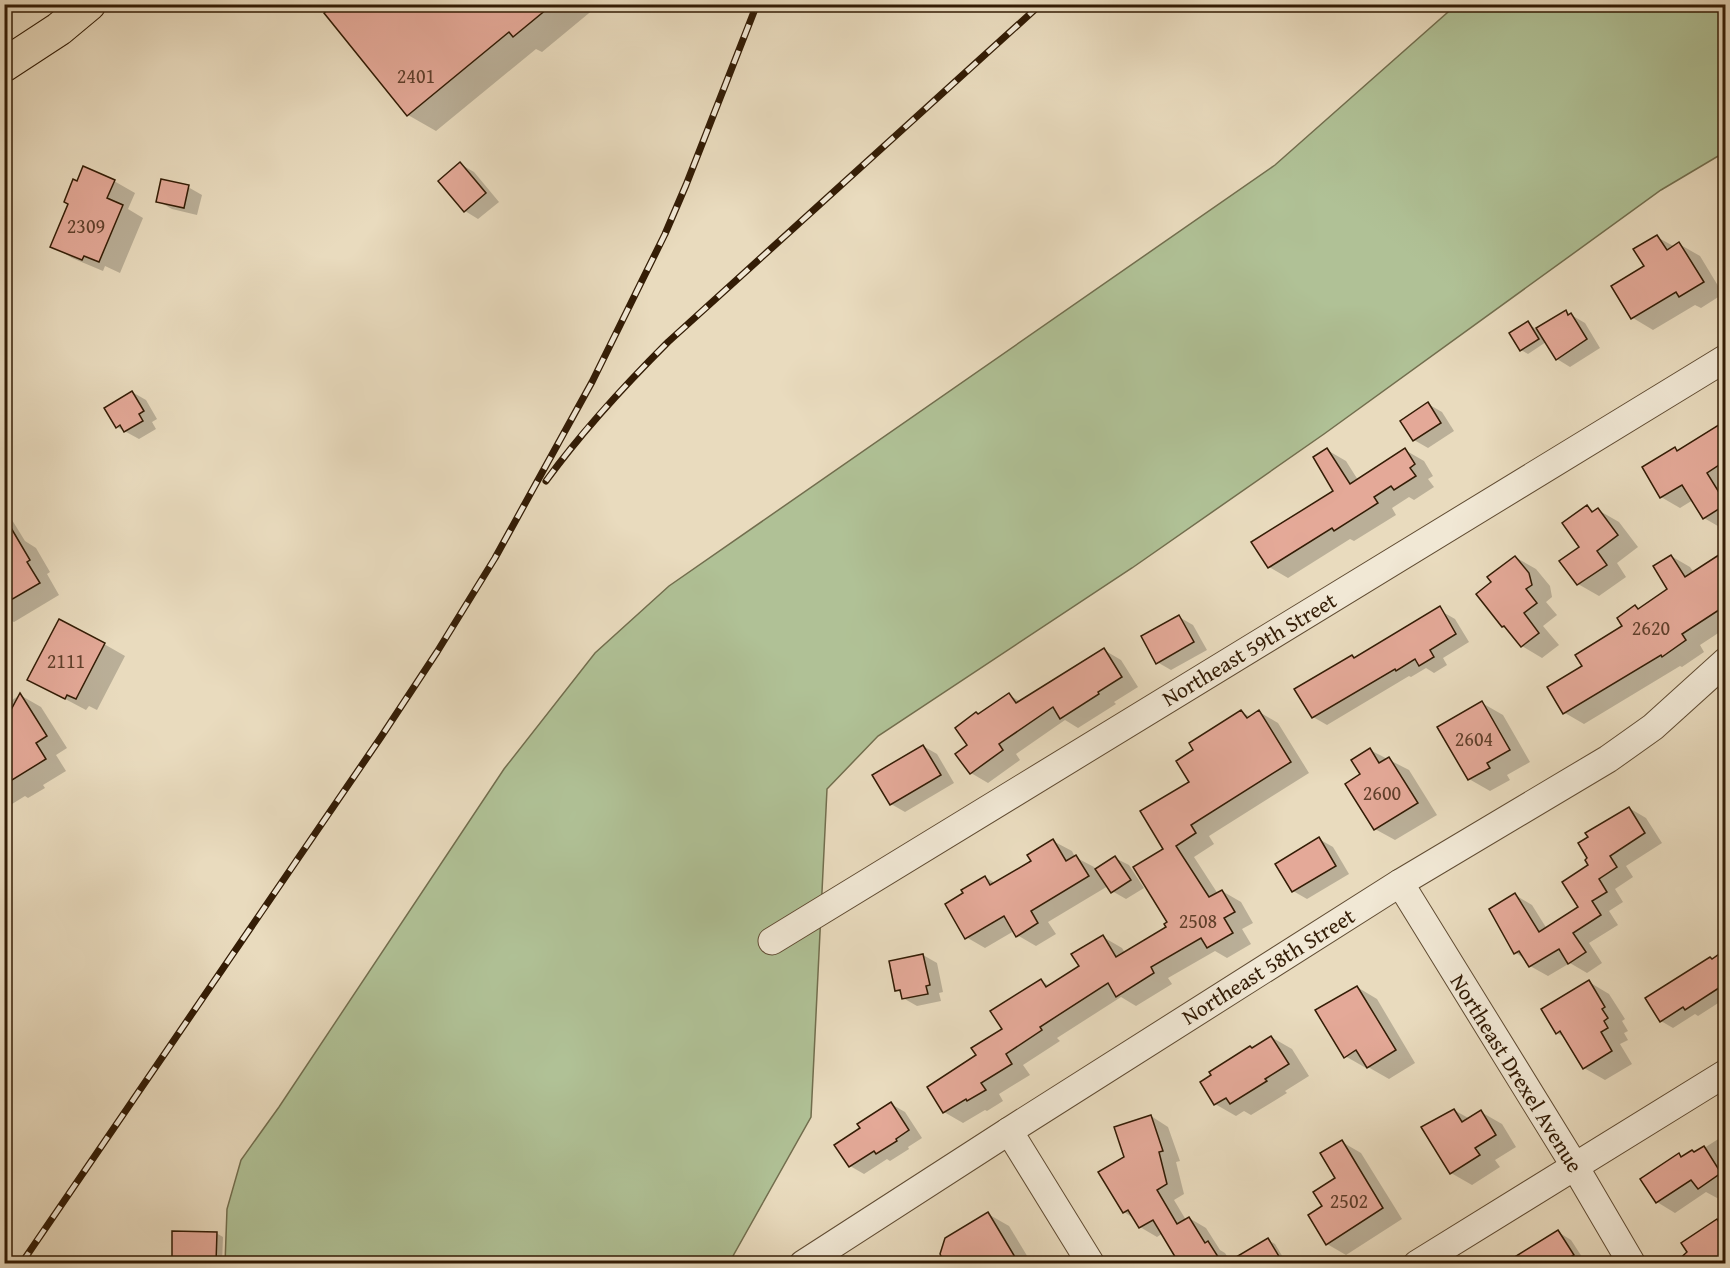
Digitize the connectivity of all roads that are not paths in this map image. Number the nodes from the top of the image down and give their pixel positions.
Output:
1 (89, 4) edge
2 (4, 64) edge
3 (1725, 358) edge
4 (1725, 661) edge
5 (1400, 883) junction
6 (772, 940) dead end
7 (1725, 1073) edge
8 (1009, 1131) junction
9 (1575, 1165) junction
10 (803, 1263) edge
11 (1091, 1263) edge
12 (1417, 1263) edge
13 (1632, 1263) edge

1 - 2 main road
3 - 6 street, Northeast 59th Street
4 - 5 street, Northeast 58th Street
5 - 8 street, Northeast 58th Street
5 - 9 street, Northeast Drexel Avenue
7 - 9 street
8 - 10 street, Northeast 58th Street
8 - 11 street
9 - 12 street
9 - 13 street, Northeast Drexel Avenue

